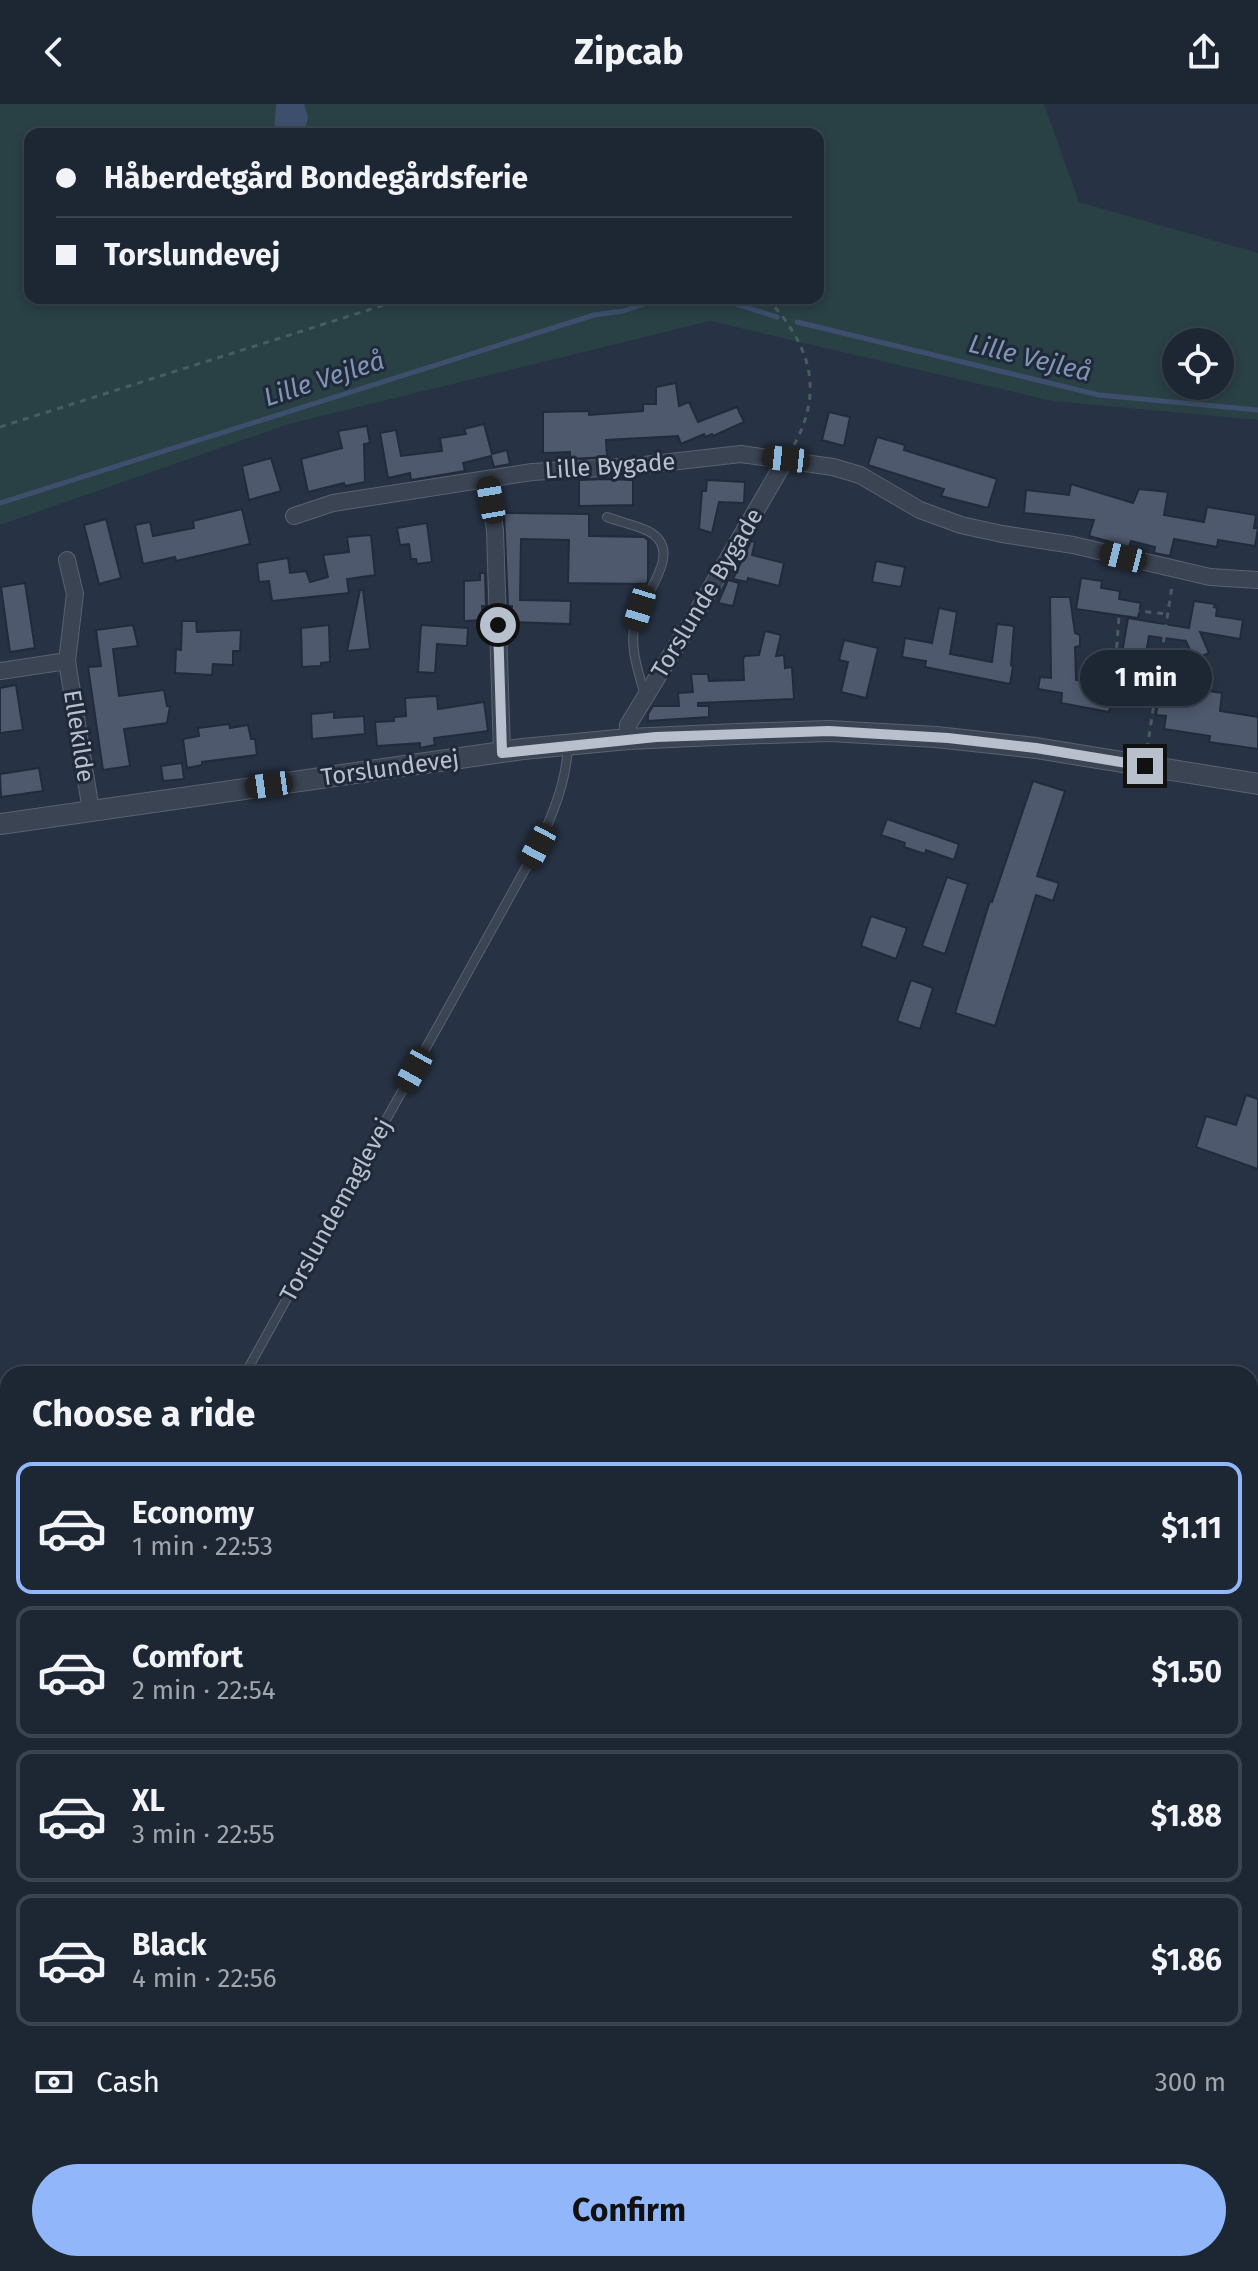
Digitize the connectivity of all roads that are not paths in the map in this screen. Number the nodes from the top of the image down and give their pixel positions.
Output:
1 (786, 459) junction
2 (487, 479) junction
3 (294, 516) dead end
4 (607, 517) dead end
5 (67, 560) dead end
6 (1258, 580) edge
7 (67, 661) junction
8 (0, 671) edge
9 (645, 697) junction
10 (628, 739) junction
11 (568, 744) junction
12 (502, 753) junction
13 (1258, 784) edge
14 (91, 811) junction
15 (0, 824) edge
16 (249, 1366) edge

1 - 2 street, Lille Bygade
1 - 6 street
1 - 9 street, Torslunde Bygade
2 - 3 street, Lille Bygade
2 - 12 street
4 - 9 lane
5 - 7 street, Ellekilde
7 - 8 street, Ellekilde
7 - 14 street, Ellekilde
9 - 10 street, Torslunde Bygade
10 - 11 street, Torslundevej
10 - 13 street, Torslundevej
11 - 12 street, Torslundevej
11 - 16 lane, Torslundemaglevej
12 - 14 street, Torslundevej
14 - 15 street, Torslundevej

